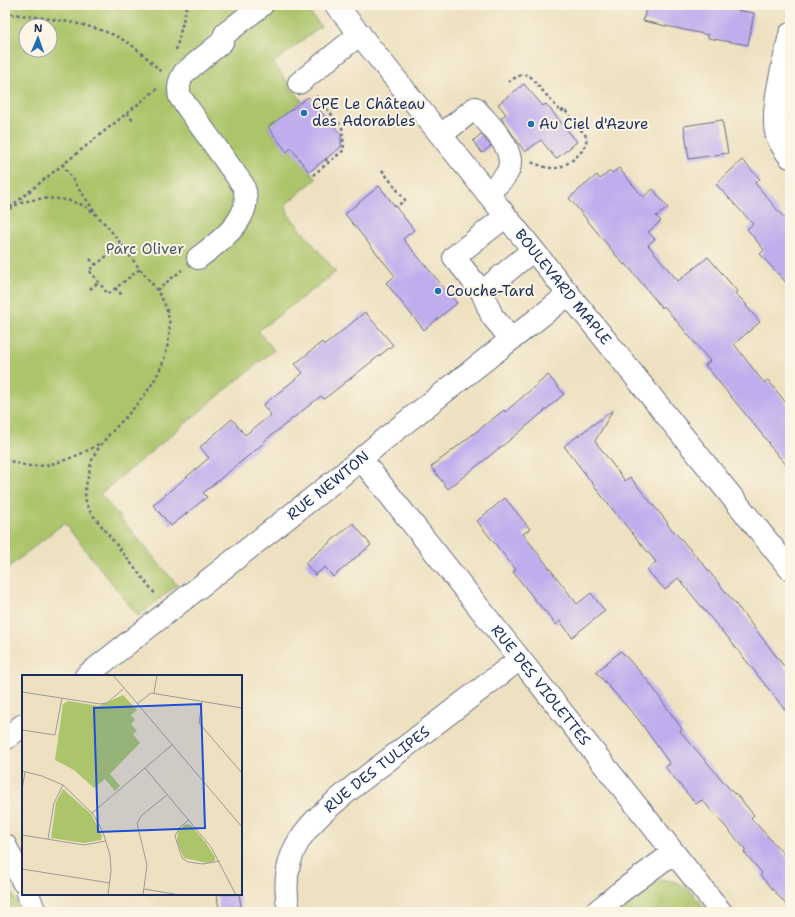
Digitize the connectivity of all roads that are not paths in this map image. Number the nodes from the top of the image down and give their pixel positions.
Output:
1 (262, 5) edge
2 (336, 5) edge
3 (360, 34) junction
4 (790, 34) edge
5 (300, 83) dead end
6 (441, 134) junction
7 (790, 157) edge
8 (487, 193) junction
9 (506, 216) junction
10 (533, 250) junction
11 (198, 258) road end
12 (482, 292) junction
13 (569, 294) junction
14 (511, 339) junction
15 (361, 459) junction
16 (790, 569) edge
17 (520, 659) junction
18 (87, 675) edge
19 (22, 726) edge
20 (5, 739) edge
21 (5, 845) edge
22 (673, 853) junction
23 (22, 880) edge
24 (28, 895) edge
25 (35, 912) edge
26 (289, 912) edge
27 (596, 912) edge
28 (721, 912) edge

1 - 11 street
2 - 3 street, BOULEVARD MAPLE
3 - 5 street
3 - 6 street, BOULEVARD MAPLE
4 - 7 street
6 - 8 street, BOULEVARD MAPLE
6 - 8 street
8 - 9 street, BOULEVARD MAPLE
9 - 10 street, BOULEVARD MAPLE
9 - 12 street
10 - 12 street
10 - 13 street, BOULEVARD MAPLE
12 - 14 street
13 - 14 street, RUE NEWTON
13 - 16 street, BOULEVARD MAPLE
14 - 15 street, RUE NEWTON
15 - 17 street, RUE DES VIOLETTES
15 - 18 street, RUE NEWTON
17 - 22 street, RUE DES VIOLETTES
17 - 26 street, RUE DES TULIPES
19 - 20 street
21 - 23 street
22 - 27 street
22 - 28 street, RUE DES VIOLETTES
24 - 25 street

